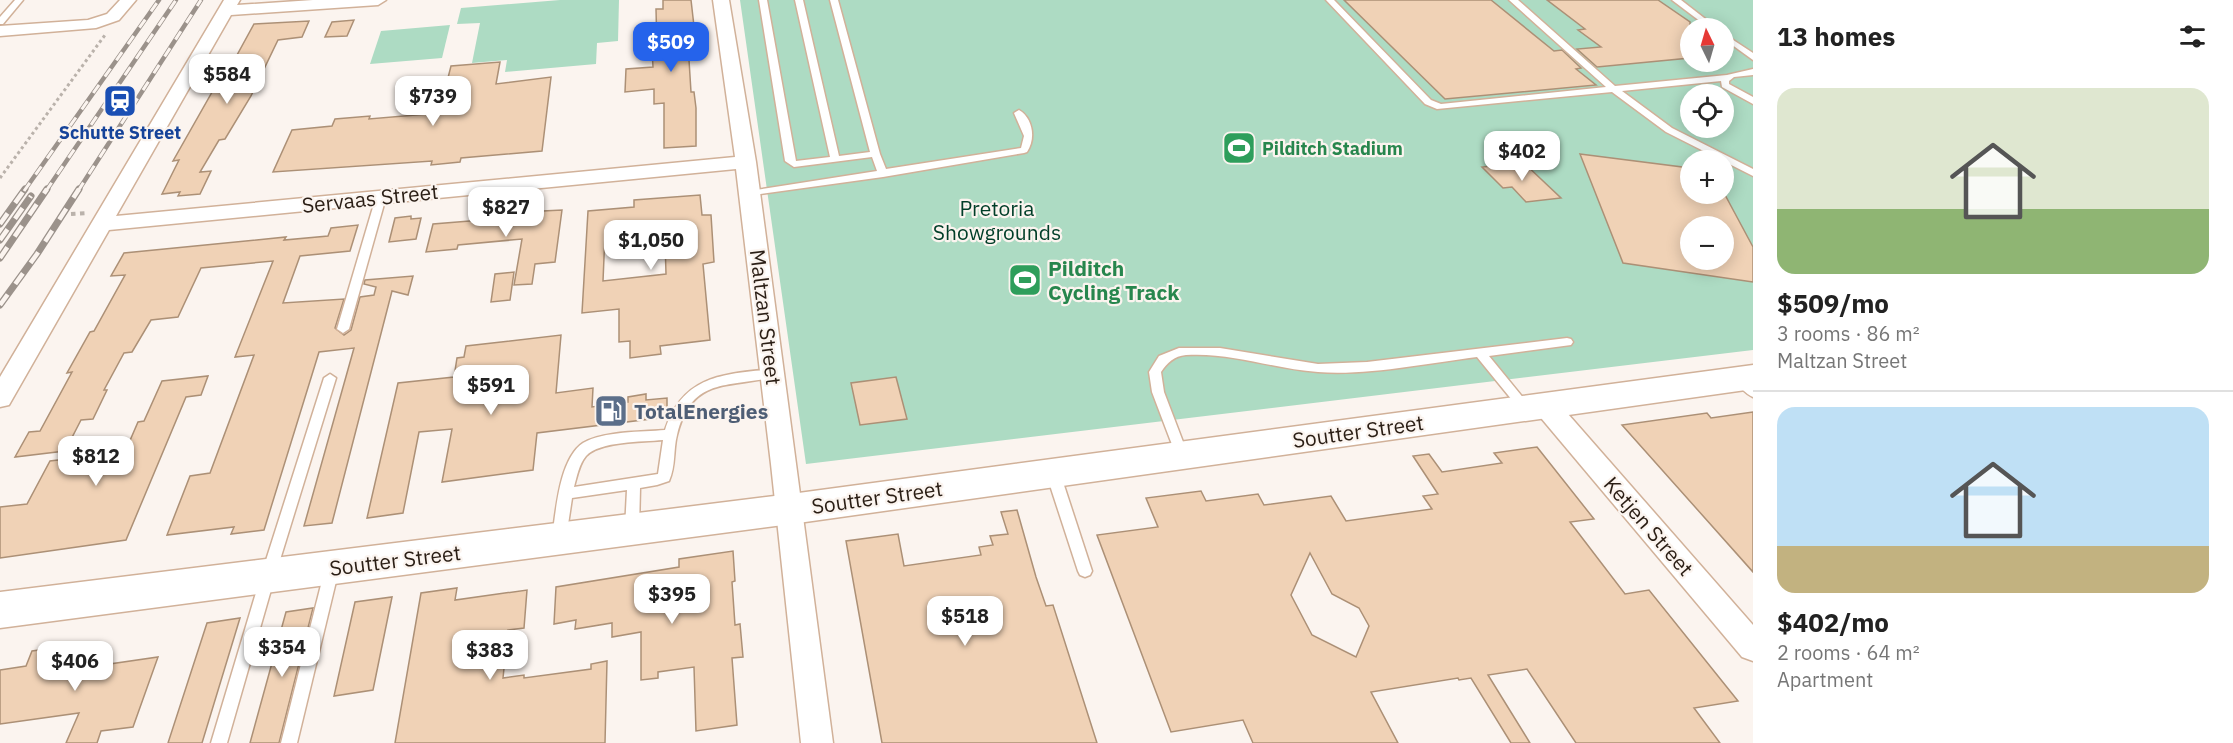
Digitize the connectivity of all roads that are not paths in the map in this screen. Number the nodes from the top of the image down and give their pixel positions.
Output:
1 (19, 0) edge
2 (128, 0) edge
3 (372, 0) edge
4 (378, 0) edge
5 (721, 0) edge
6 (763, 0) edge
7 (799, 0) edge
8 (834, 0) edge
9 (1329, 0) edge
10 (1513, 0) edge
11 (1676, 0) edge
12 (228, 6) edge
13 (1700, 18) edge
14 (1, 30) edge
15 (1734, 43) edge
16 (1753, 57) edge
17 (1753, 72) edge
18 (1730, 77) junction
19 (1612, 88) junction
20 (1753, 101) edge
21 (1019, 113) dead end
22 (875, 154) junction
23 (835, 159) junction
24 (746, 162) junction
25 (1753, 173) edge
26 (883, 174) junction
27 (750, 194) junction
28 (381, 197) junction
29 (101, 224) junction
30 (343, 329) dead end
31 (1567, 342) dead end
32 (1480, 352) junction
33 (773, 373) junction
34 (330, 378) dead end
35 (1749, 383) edge
36 (0, 398) edge
37 (1535, 407) junction
38 (670, 434) junction
39 (1182, 455) junction
40 (1053, 473) junction
41 (634, 483) junction
42 (567, 493) junction
43 (791, 509) junction
44 (632, 530) junction
45 (559, 539) junction
46 (332, 568) junction
47 (1085, 571) dead end
48 (268, 576) junction
49 (0, 610) edge
50 (1753, 647) edge
51 (219, 743) edge
52 (289, 743) edge
53 (817, 743) edge

1 - 14 lane
2 - 14 street
3 - 4 street
3 - 12 street
5 - 24 street, Maltzan Street
6 - 23 lane
7 - 23 lane
8 - 22 lane
9 - 19 lane
10 - 19 lane
11 - 13 lane
12 - 29 street
15 - 16 lane
17 - 18 lane
18 - 19 lane
18 - 20 lane
19 - 25 lane
21 - 26 lane
22 - 23 lane
22 - 26 lane
24 - 27 street, Maltzan Street
24 - 28 street, Servaas Street
26 - 27 lane
27 - 33 street, Maltzan Street
28 - 29 street, Servaas Street
28 - 30 lane
29 - 36 street
31 - 32 lane
32 - 37 lane
32 - 39 lane
33 - 38 lane
33 - 43 street, Maltzan Street
34 - 48 lane
35 - 37 main road, Soutter Street
37 - 39 main road, Soutter Street
37 - 50 street, Ketjen Street
38 - 41 lane
38 - 42 lane
39 - 40 main road, Soutter Street
40 - 43 main road, Soutter Street
40 - 47 lane
41 - 42 lane
41 - 44 lane
42 - 45 lane
43 - 44 main road, Soutter Street
43 - 53 street, Maltzan Street
44 - 45 main road, Soutter Street
45 - 46 main road, Soutter Street
46 - 48 main road, Soutter Street
46 - 52 lane
48 - 49 main road, Soutter Street
48 - 51 lane

